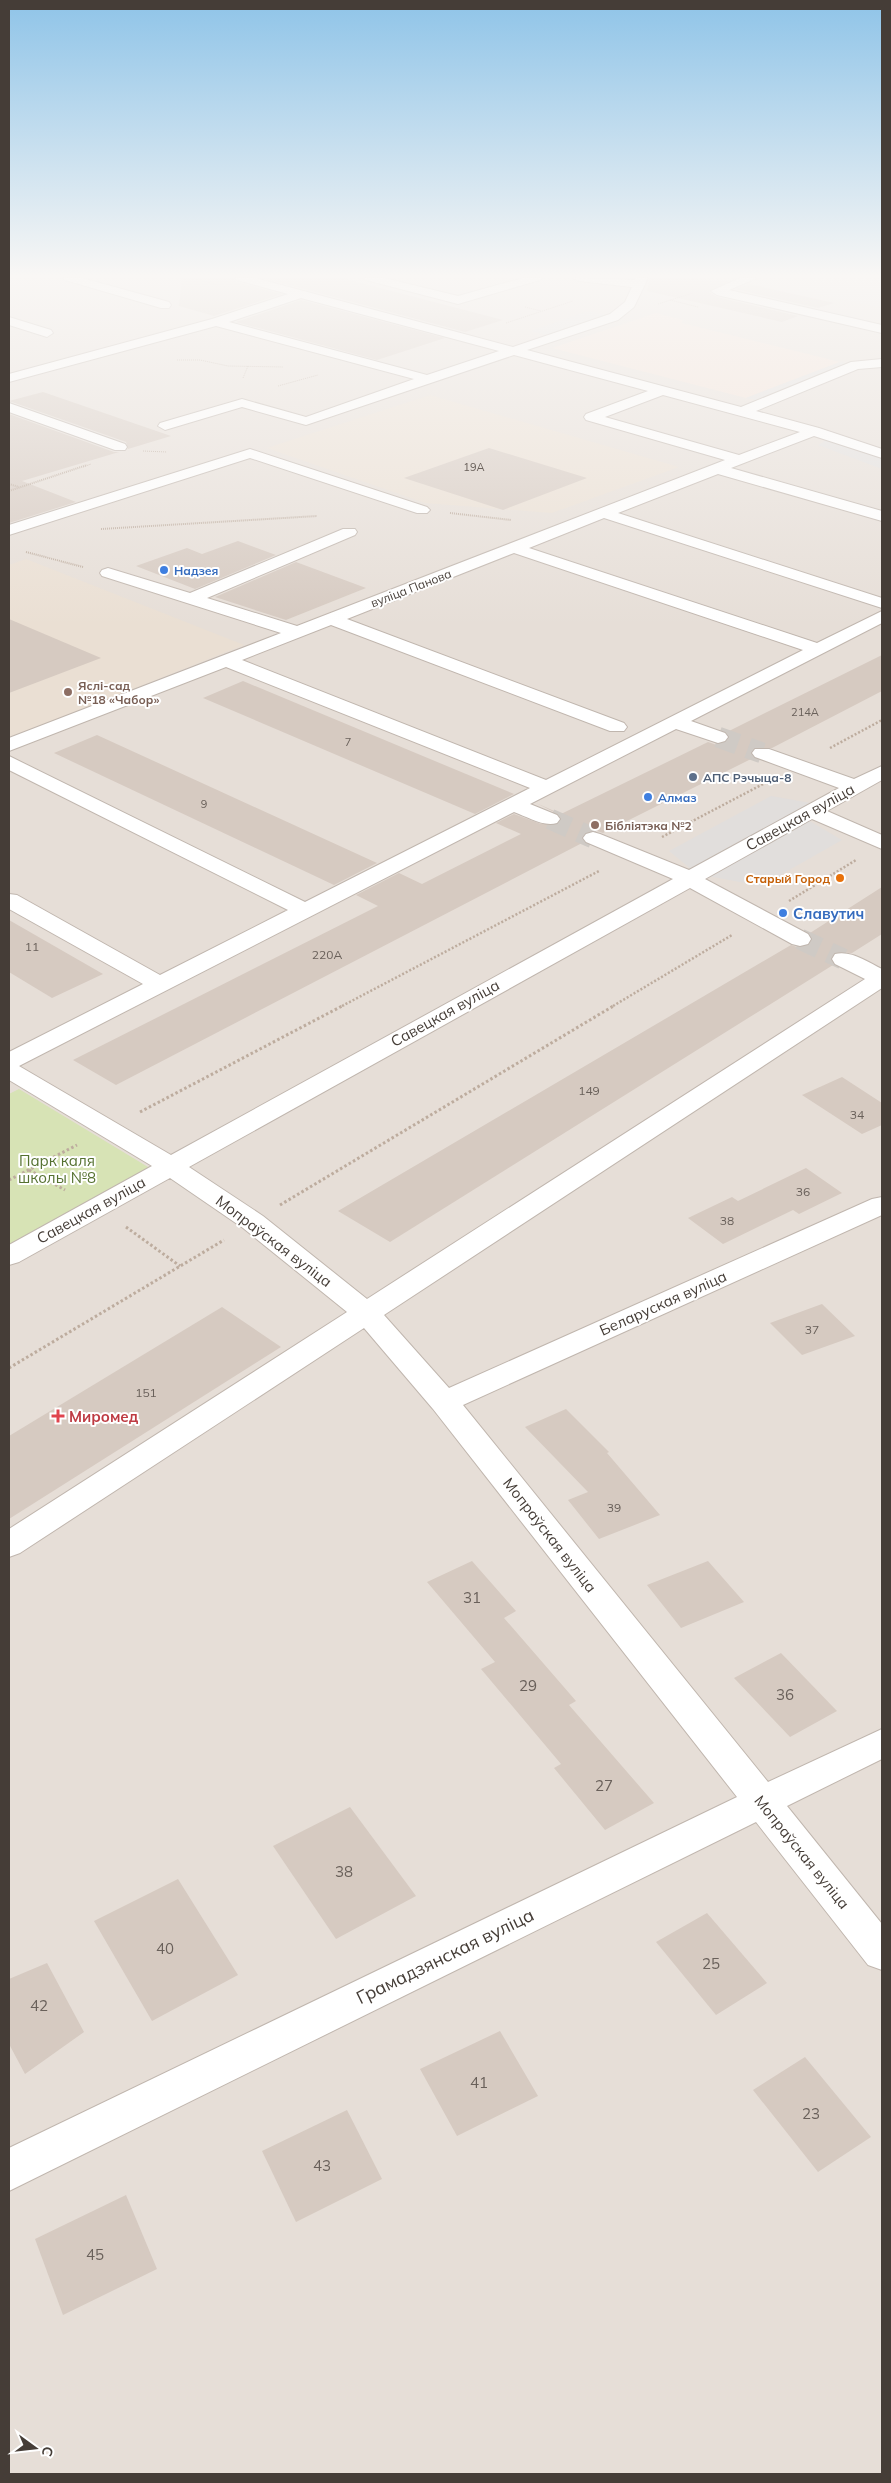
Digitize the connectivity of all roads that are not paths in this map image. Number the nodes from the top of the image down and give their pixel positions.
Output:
1 (385, 394) edge
2 (654, 394) edge
3 (678, 394) edge
4 (786, 394) edge
5 (9, 407) edge
6 (742, 412) junction
7 (166, 426) dead end
8 (814, 431) junction
9 (120, 447) dead end
10 (882, 454) edge
11 (740, 460) junction
12 (717, 469) junction
13 (422, 510) dead end
14 (603, 513) junction
15 (882, 516) edge
16 (9, 530) edge
17 (349, 532) dead end
18 (514, 548) junction
19 (108, 573) road end
20 (191, 599) junction
21 (882, 603) edge
22 (882, 616) edge
23 (330, 619) junction
24 (297, 632) junction
25 (818, 649) junction
26 (225, 660) junction
27 (674, 722) junction
28 (617, 727) dead end
29 (718, 737) tunnel mouth
30 (9, 745) edge
31 (762, 753) tunnel mouth
32 (9, 762) edge
33 (882, 772) edge
34 (856, 786) junction
35 (546, 788) junction
36 (514, 804) junction
37 (810, 811) junction
38 (550, 819) tunnel mouth
39 (593, 838) tunnel mouth
40 (882, 843) edge
41 (688, 878) junction
42 (9, 900) edge
43 (304, 910) junction
44 (800, 939) tunnel mouth
45 (843, 959) tunnel mouth
46 (160, 984) junction
47 (9, 1061) edge
48 (9, 1070) edge
49 (170, 1166) junction
50 (882, 1205) edge
51 (9, 1256) edge
52 (368, 1314) junction
53 (444, 1402) junction
54 (9, 1545) edge
55 (882, 1743) edge
56 (762, 1801) junction
57 (882, 1953) edge
58 (9, 2170) edge

1 - 7 street
2 - 11 street
3 - 6 street
4 - 6 street
5 - 9 street
6 - 8 street
8 - 10 street
8 - 11 street, вуліца Панова
11 - 12 street, вуліца Панова
12 - 14 street, вуліца Панова
12 - 15 street
13 - 16 street
14 - 18 street, вуліца Панова
14 - 21 street
17 - 20 street
18 - 23 street, вуліца Панова
18 - 25 street
19 - 20 street
20 - 24 street
22 - 25 street
23 - 24 street, вуліца Панова
23 - 28 street
24 - 26 street, вуліца Панова
25 - 27 street
26 - 30 street, вуліца Панова
26 - 35 street
27 - 29 street
27 - 35 street
31 - 34 street
32 - 43 street
33 - 34 street, Савецкая вуліца
34 - 37 street, Савецкая вуліца
35 - 36 street
36 - 38 street
36 - 43 street
37 - 40 street
37 - 41 street, Савецкая вуліца
39 - 41 street
41 - 44 street
41 - 49 street, Савецкая вуліца
42 - 46 street
43 - 46 street
45 - 52 street
46 - 47 street
48 - 49 street, Мопраўская вуліца
49 - 51 street, Савецкая вуліца
49 - 52 street, Мопраўская вуліца
50 - 53 street, Беларуская вуліца
52 - 53 street, Мопраўская вуліца
52 - 54 street
53 - 56 street, Мопраўская вуліца
55 - 56 street, Грамадзянская вуліца
56 - 57 street, Мопраўская вуліца
56 - 58 street, Грамадзянская вуліца

